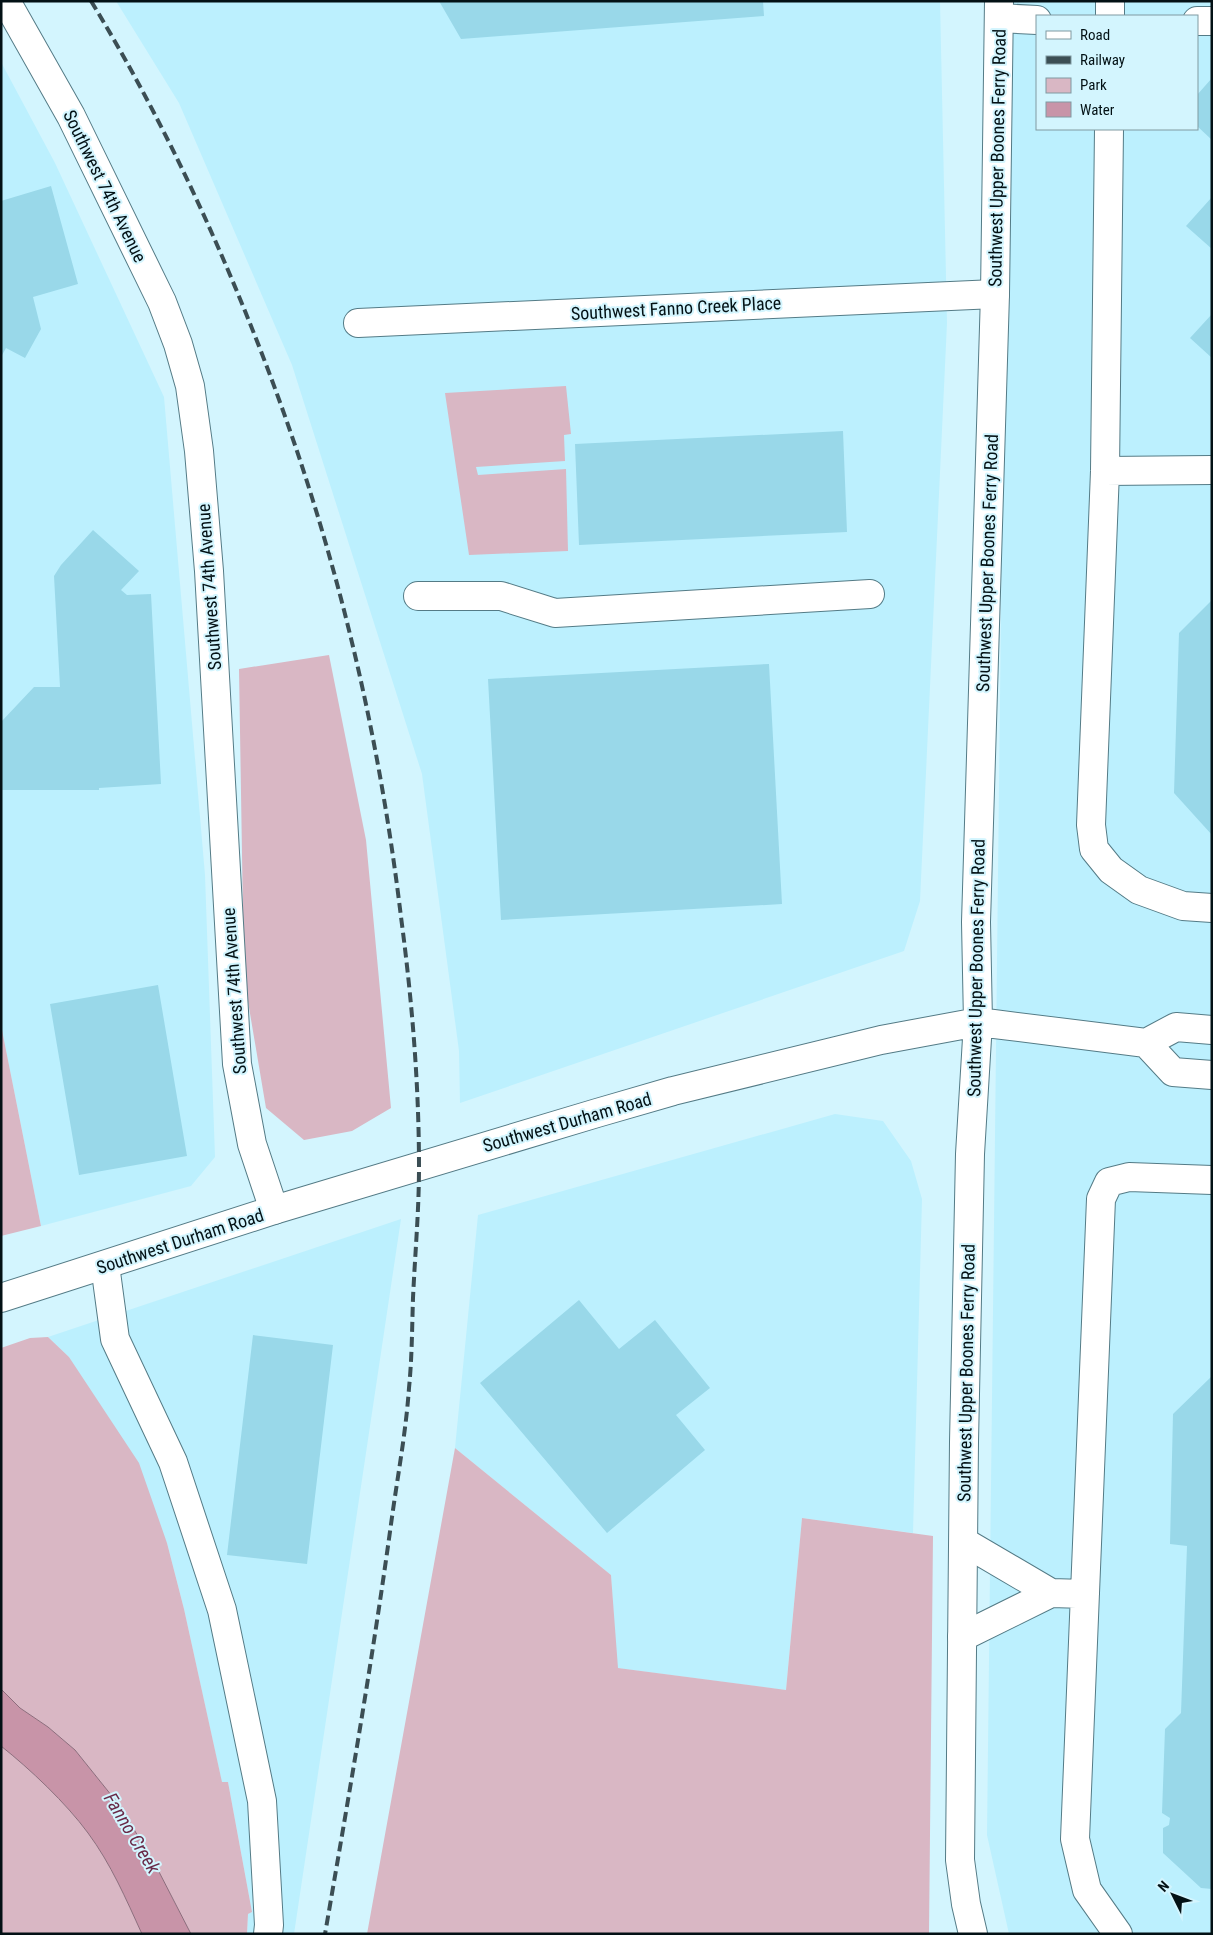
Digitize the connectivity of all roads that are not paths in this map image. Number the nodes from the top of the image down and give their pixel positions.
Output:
1 (6, 1) edge
2 (1110, 1) edge
3 (999, 10) edge
4 (1110, 15) edge
5 (1036, 20) edge
6 (1212, 20) edge
7 (1198, 21) edge
8 (1109, 130) edge
9 (995, 294) junction
10 (358, 323) dead end
11 (1212, 470) edge
12 (1106, 471) junction
13 (870, 594) dead end
14 (418, 596) dead end
15 (1212, 908) edge
16 (978, 1022) junction
17 (1212, 1030) edge
18 (1146, 1043) junction
19 (1212, 1075) edge
20 (1212, 1180) edge
21 (274, 1210) junction
22 (105, 1265) junction
23 (1, 1298) edge
24 (964, 1542) junction
25 (1051, 1593) junction
26 (1085, 1594) junction
27 (962, 1636) junction
28 (268, 1934) edge
29 (973, 1934) edge
30 (1118, 1934) edge

1 - 21 main road, Southwest 74th Avenue
2 - 4 main road
3 - 5 main road
3 - 9 main road, Southwest Upper Boones Ferry Road
6 - 7 main road
8 - 12 main road
9 - 10 main road, Southwest Fanno Creek Place
9 - 16 main road, Southwest Upper Boones Ferry Road
11 - 12 main road
12 - 15 main road
13 - 14 main road
16 - 18 main road, Southwest Durham Road
16 - 21 main road, Southwest Durham Road
16 - 24 main road, Southwest Upper Boones Ferry Road
17 - 18 main road
18 - 19 main road
20 - 26 main road
21 - 22 main road, Southwest Durham Road
22 - 23 main road, Southwest Durham Road
22 - 28 main road
24 - 25 main road
24 - 27 main road, Southwest Upper Boones Ferry Road
25 - 26 main road
25 - 27 main road
26 - 30 main road
27 - 29 main road, Southwest Upper Boones Ferry Road

